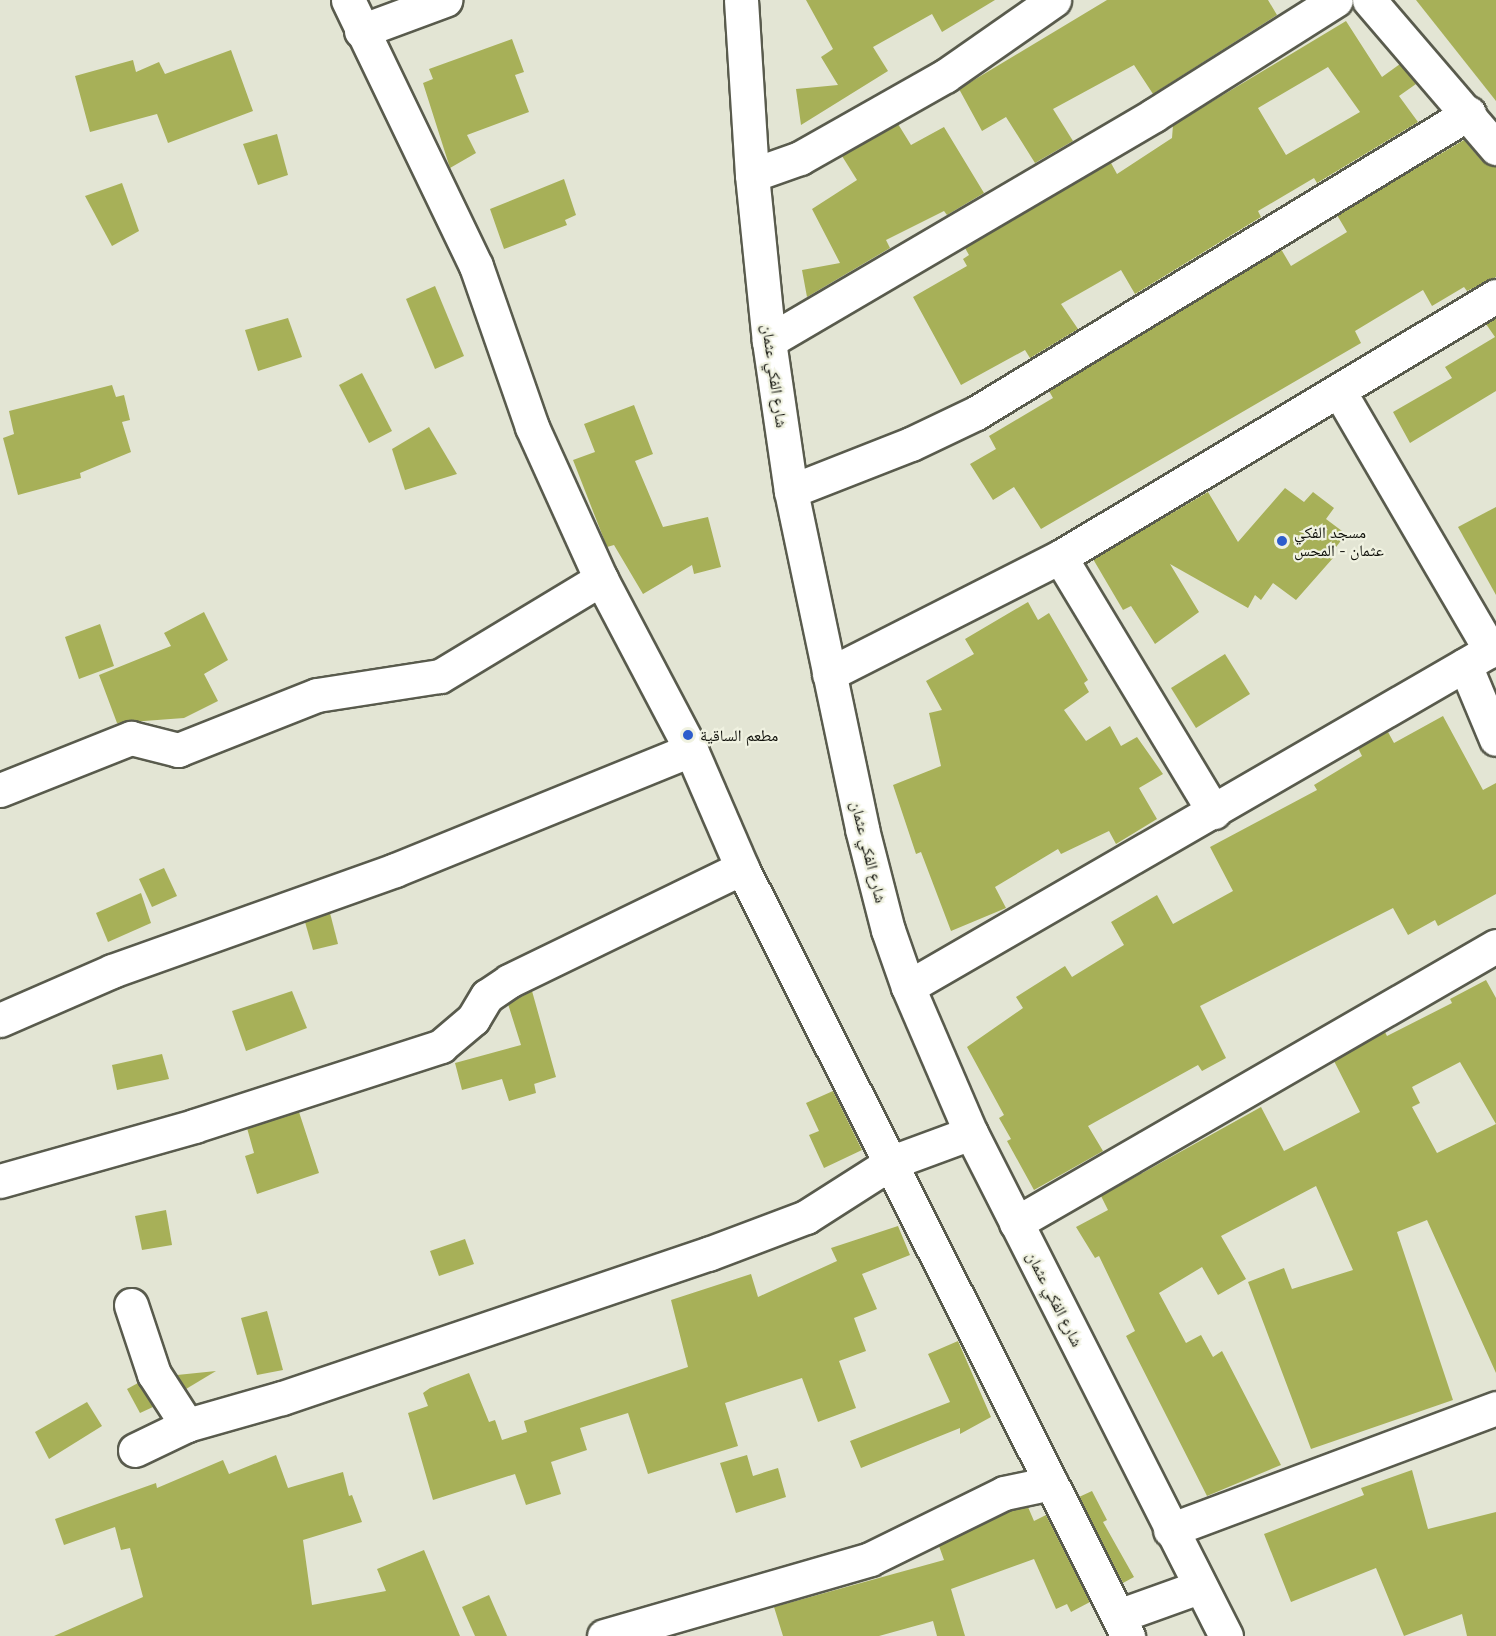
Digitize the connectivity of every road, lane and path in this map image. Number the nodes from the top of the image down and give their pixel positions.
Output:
1 (348, 0) edge
2 (445, 0) edge
3 (741, 0) edge
4 (1054, 0) edge
5 (1336, 0) edge
6 (1369, 0) edge
7 (361, 31) junction
8 (1468, 113) junction
9 (1496, 148) edge
10 (752, 175) junction
11 (1496, 296) edge
12 (769, 341) junction
13 (1339, 391) junction
14 (791, 491) junction
15 (1060, 557) junction
16 (602, 579) junction
17 (1484, 654) edge
18 (829, 674) junction
19 (1496, 739) edge
20 (691, 750) junction
21 (0, 790) edge
22 (1214, 812) junction
23 (742, 868) junction
24 (1496, 946) edge
25 (908, 987) junction
26 (0, 1020) edge
27 (971, 1133) junction
28 (892, 1162) junction
29 (0, 1181) edge
30 (1016, 1223) junction
31 (131, 1305) dead end
32 (1496, 1408) edge
33 (188, 1425) junction
34 (135, 1450) dead end
35 (1051, 1483) junction
36 (1170, 1530) junction
37 (1200, 1587) junction
38 (1123, 1626) edge
39 (604, 1636) edge
40 (1226, 1636) edge

1 - 7 street
2 - 7 street
3 - 10 street, شارع الفكي عثمان
4 - 10 street
5 - 12 street
6 - 8 street
7 - 16 street
8 - 9 street
8 - 14 street
10 - 12 street, شارع الفكي عثمان
11 - 13 street
12 - 14 street, شارع الفكي عثمان
13 - 15 street
13 - 17 street
14 - 18 street, شارع الفكي عثمان
15 - 18 street
15 - 22 street
16 - 20 street
16 - 21 street
17 - 19 street
17 - 22 street
18 - 25 street, شارع الفكي عثمان
20 - 23 street
20 - 26 street
22 - 25 street
23 - 28 street
23 - 29 street
24 - 30 street
25 - 27 street, شارع الفكي عثمان
27 - 28 street
27 - 30 street, شارع الفكي عثمان
28 - 33 street
28 - 35 street
30 - 36 street, شارع الفكي عثمان
31 - 33 street
32 - 36 street
33 - 34 street
35 - 38 street
35 - 39 street
36 - 37 street, شارع الفكي عثمان
37 - 38 street
37 - 40 street, شارع الفكي عثمان

